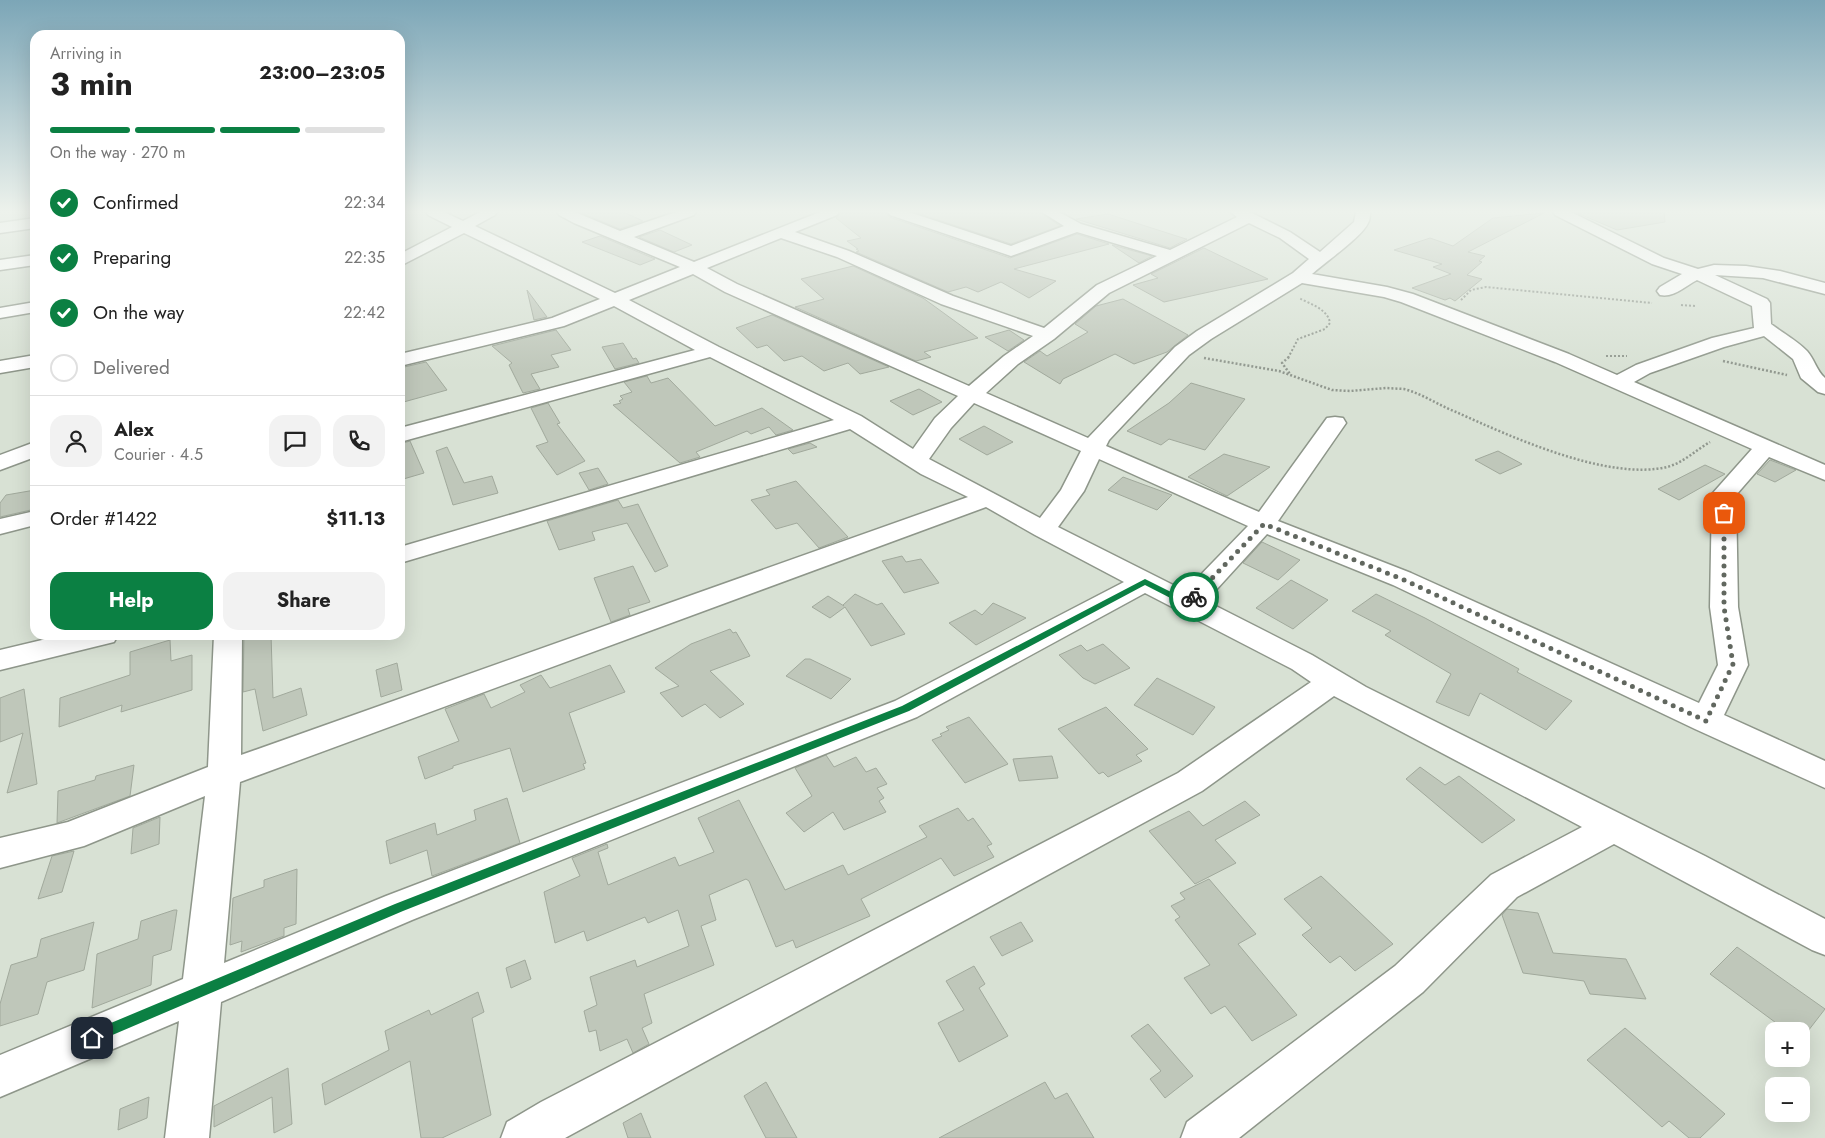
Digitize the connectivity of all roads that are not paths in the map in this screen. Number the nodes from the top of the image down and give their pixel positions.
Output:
1 (545, 265) edge
2 (689, 265) edge
3 (698, 265) edge
4 (868, 265) edge
5 (1151, 265) edge
6 (1312, 265) edge
7 (1334, 265) edge
8 (1671, 265) edge
9 (693, 267) junction
10 (1698, 274) junction
11 (1299, 277) junction
12 (1825, 289) edge
13 (1661, 297) road end
14 (614, 298) junction
15 (1407, 298) junction
16 (30, 308) edge
17 (0, 313) edge
18 (645, 315) junction
19 (558, 322) junction
20 (1765, 330) junction
21 (1047, 335) junction
22 (712, 351) junction
23 (405, 359) edge
24 (30, 362) edge
25 (0, 367) edge
26 (1618, 382) junction
27 (1825, 388) edge
28 (971, 395) junction
29 (852, 421) junction
30 (1336, 423) dead end
31 (405, 434) edge
32 (30, 441) edge
33 (0, 446) edge
34 (1766, 447) junction
35 (1092, 449) junction
36 (30, 451) edge
37 (916, 461) junction
38 (0, 463) edge
39 (1825, 473) edge
40 (988, 498) junction
41 (30, 519) edge
42 (1264, 524) junction
43 (0, 527) edge
44 (1044, 530) junction
45 (405, 554) edge
46 (1145, 582) junction
47 (1188, 604) junction
48 (83, 640) edge
49 (228, 640) edge
50 (0, 660) edge
51 (1333, 682) junction
52 (1706, 721) junction
53 (224, 774) junction
54 (1825, 774) edge
55 (1613, 827) junction
56 (0, 853) edge
57 (1825, 938) edge
58 (202, 991) junction
59 (0, 1076) edge
60 (187, 1138) edge
61 (523, 1138) edge
62 (1202, 1138) edge

1 - 14 street
2 - 9 street
3 - 9 street
4 - 21 street
5 - 21 street
6 - 11 street
7 - 15 street
8 - 10 street
9 - 14 street
9 - 28 street
10 - 12 street
10 - 13 street
10 - 20 street
11 - 15 street
11 - 35 street
14 - 18 street
14 - 19 street
15 - 26 street
16 - 17 street
18 - 19 street
18 - 22 street
19 - 23 street
20 - 26 street
20 - 27 street
21 - 28 street
22 - 29 street
22 - 31 street
24 - 25 street
26 - 34 street
28 - 35 street
28 - 37 street
29 - 37 street
29 - 45 street
30 - 42 street
32 - 33 street
34 - 39 street
34 - 52 street
35 - 42 street
35 - 44 street
36 - 38 street
37 - 40 street
40 - 44 street
40 - 53 street
41 - 43 street
42 - 47 street
42 - 52 street
44 - 46 street
46 - 47 street
46 - 58 street
47 - 51 street
48 - 50 street
49 - 53 street
51 - 55 street
51 - 61 street
52 - 54 street
53 - 56 street
53 - 58 street
55 - 57 street
55 - 62 street
58 - 59 street
58 - 60 street

